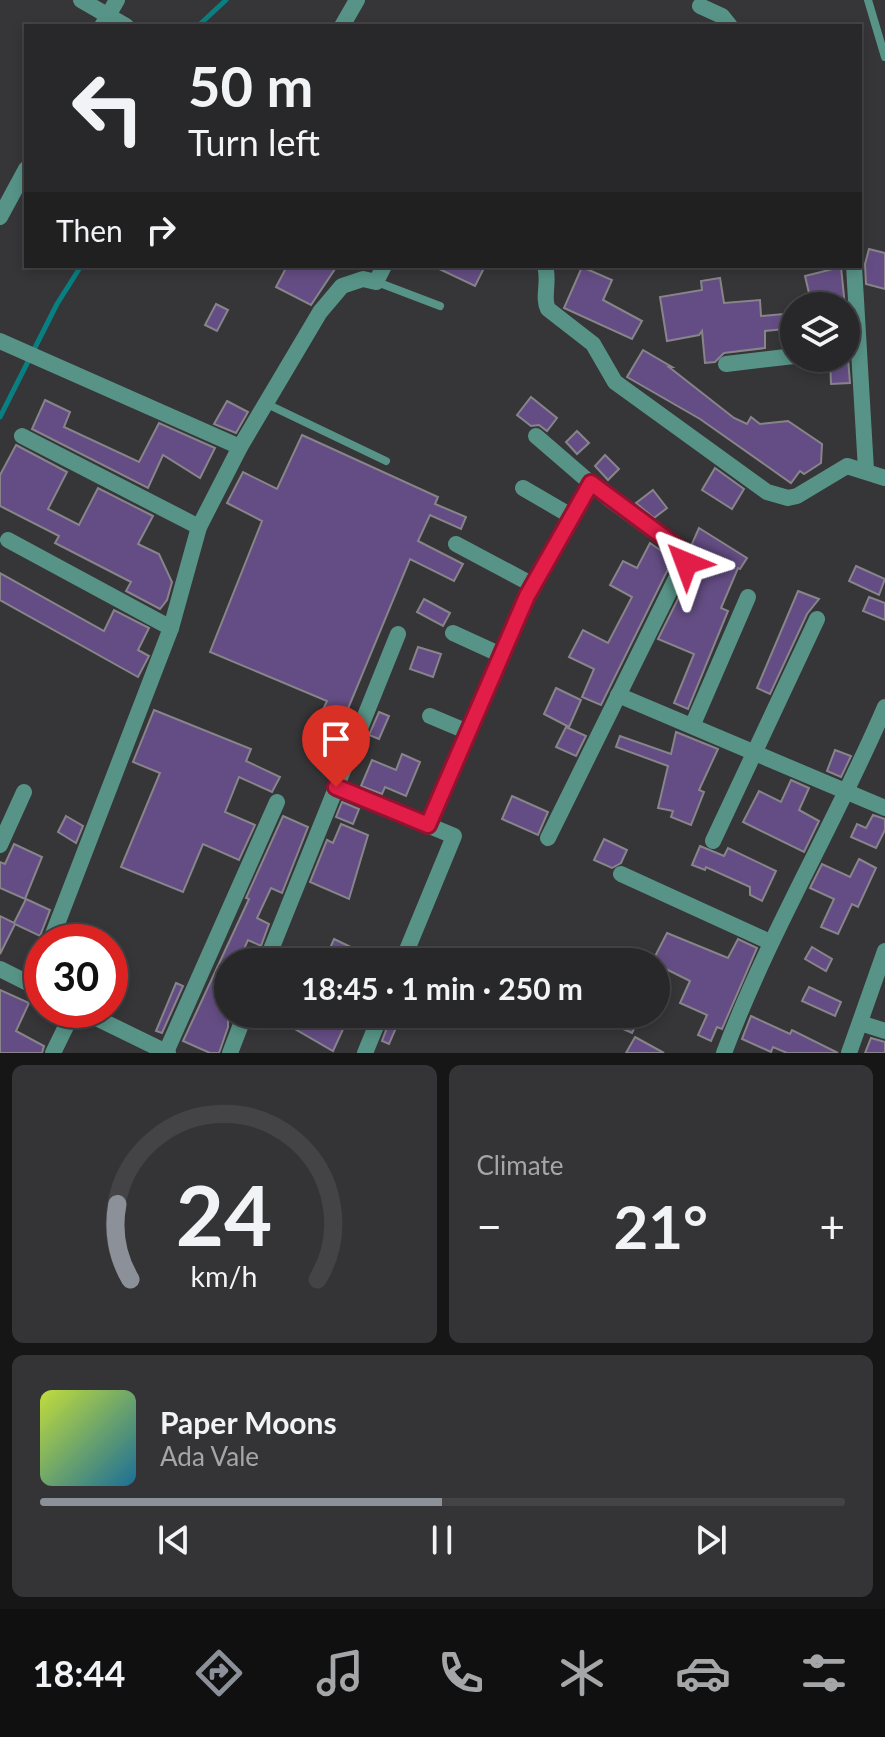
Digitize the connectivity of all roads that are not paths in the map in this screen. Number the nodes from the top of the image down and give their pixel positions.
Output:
1 (81, 0) edge
2 (357, 0) edge
3 (868, 0) edge
4 (697, 3) edge
5 (109, 14) edge
6 (349, 24) edge
7 (702, 24) edge
8 (728, 24) edge
9 (885, 57) edge
10 (24, 173) edge
11 (0, 217) edge
12 (383, 268) edge
13 (546, 268) edge
14 (854, 268) edge
15 (376, 282) junction
16 (854, 292) edge
17 (440, 306) dead end
18 (0, 341) edge
19 (780, 358) edge
20 (726, 364) dead end
21 (855, 372) edge
22 (267, 404) junction
23 (22, 436) dead end
24 (536, 436) dead end
25 (240, 447) junction
26 (386, 461) dead end
27 (866, 470) junction
28 (885, 478) edge
29 (591, 483) junction
30 (523, 488) dead end
31 (571, 516) junction
32 (199, 527) junction
33 (8, 540) dead end
34 (456, 544) dead end
35 (533, 585) junction
36 (748, 597) dead end
37 (817, 619) dead end
38 (171, 628) junction
39 (453, 633) dead end
40 (398, 634) dead end
41 (501, 655) junction
42 (618, 695) junction
43 (885, 707) edge
44 (430, 716) dead end
45 (693, 724) junction
46 (468, 732) junction
47 (756, 750) junction
48 (336, 787) junction
49 (24, 792) dead end
50 (849, 792) junction
51 (277, 802) dead end
52 (885, 808) edge
53 (428, 825) junction
54 (548, 838) dead end
55 (713, 841) dead end
56 (0, 845) edge
57 (621, 874) dead end
58 (57, 924) edge
59 (770, 942) junction
60 (272, 948) edge
61 (408, 948) edge
62 (885, 951) edge
63 (0, 969) edge
64 (24, 981) edge
65 (860, 1023) junction
66 (67, 1028) edge
67 (116, 1028) edge
68 (240, 1028) edge
69 (375, 1028) edge
70 (885, 1031) edge
71 (167, 1052) edge
72 (53, 1053) edge
73 (230, 1053) edge
74 (365, 1053) edge
75 (724, 1053) edge
76 (849, 1053) edge

1 - 5 street
2 - 6 street
3 - 9 lane
4 - 7 street
4 - 8 street
10 - 11 street
12 - 15 street
13 - 27 street
14 - 16 street
15 - 17 lane
15 - 22 street
18 - 25 street
19 - 20 street
21 - 27 street
22 - 25 street
22 - 26 lane
23 - 32 street
24 - 29 street
25 - 32 street
27 - 28 street
29 - 31 street
29 - 42 street
30 - 31 street
31 - 35 street
32 - 38 street
33 - 38 street
34 - 35 street
35 - 41 street
36 - 45 street
37 - 47 street
38 - 58 street
39 - 41 street
40 - 48 street
41 - 46 street
42 - 45 street
42 - 54 street
43 - 50 street
44 - 46 street
45 - 47 street
46 - 53 street
47 - 50 street
47 - 55 street
48 - 53 street
48 - 60 street
49 - 56 street
50 - 52 street
50 - 59 street
51 - 71 street
53 - 61 street
57 - 59 street
59 - 75 street
62 - 65 street
63 - 64 street
65 - 70 street
65 - 76 street
66 - 72 street
67 - 71 street
68 - 73 street
69 - 74 street

